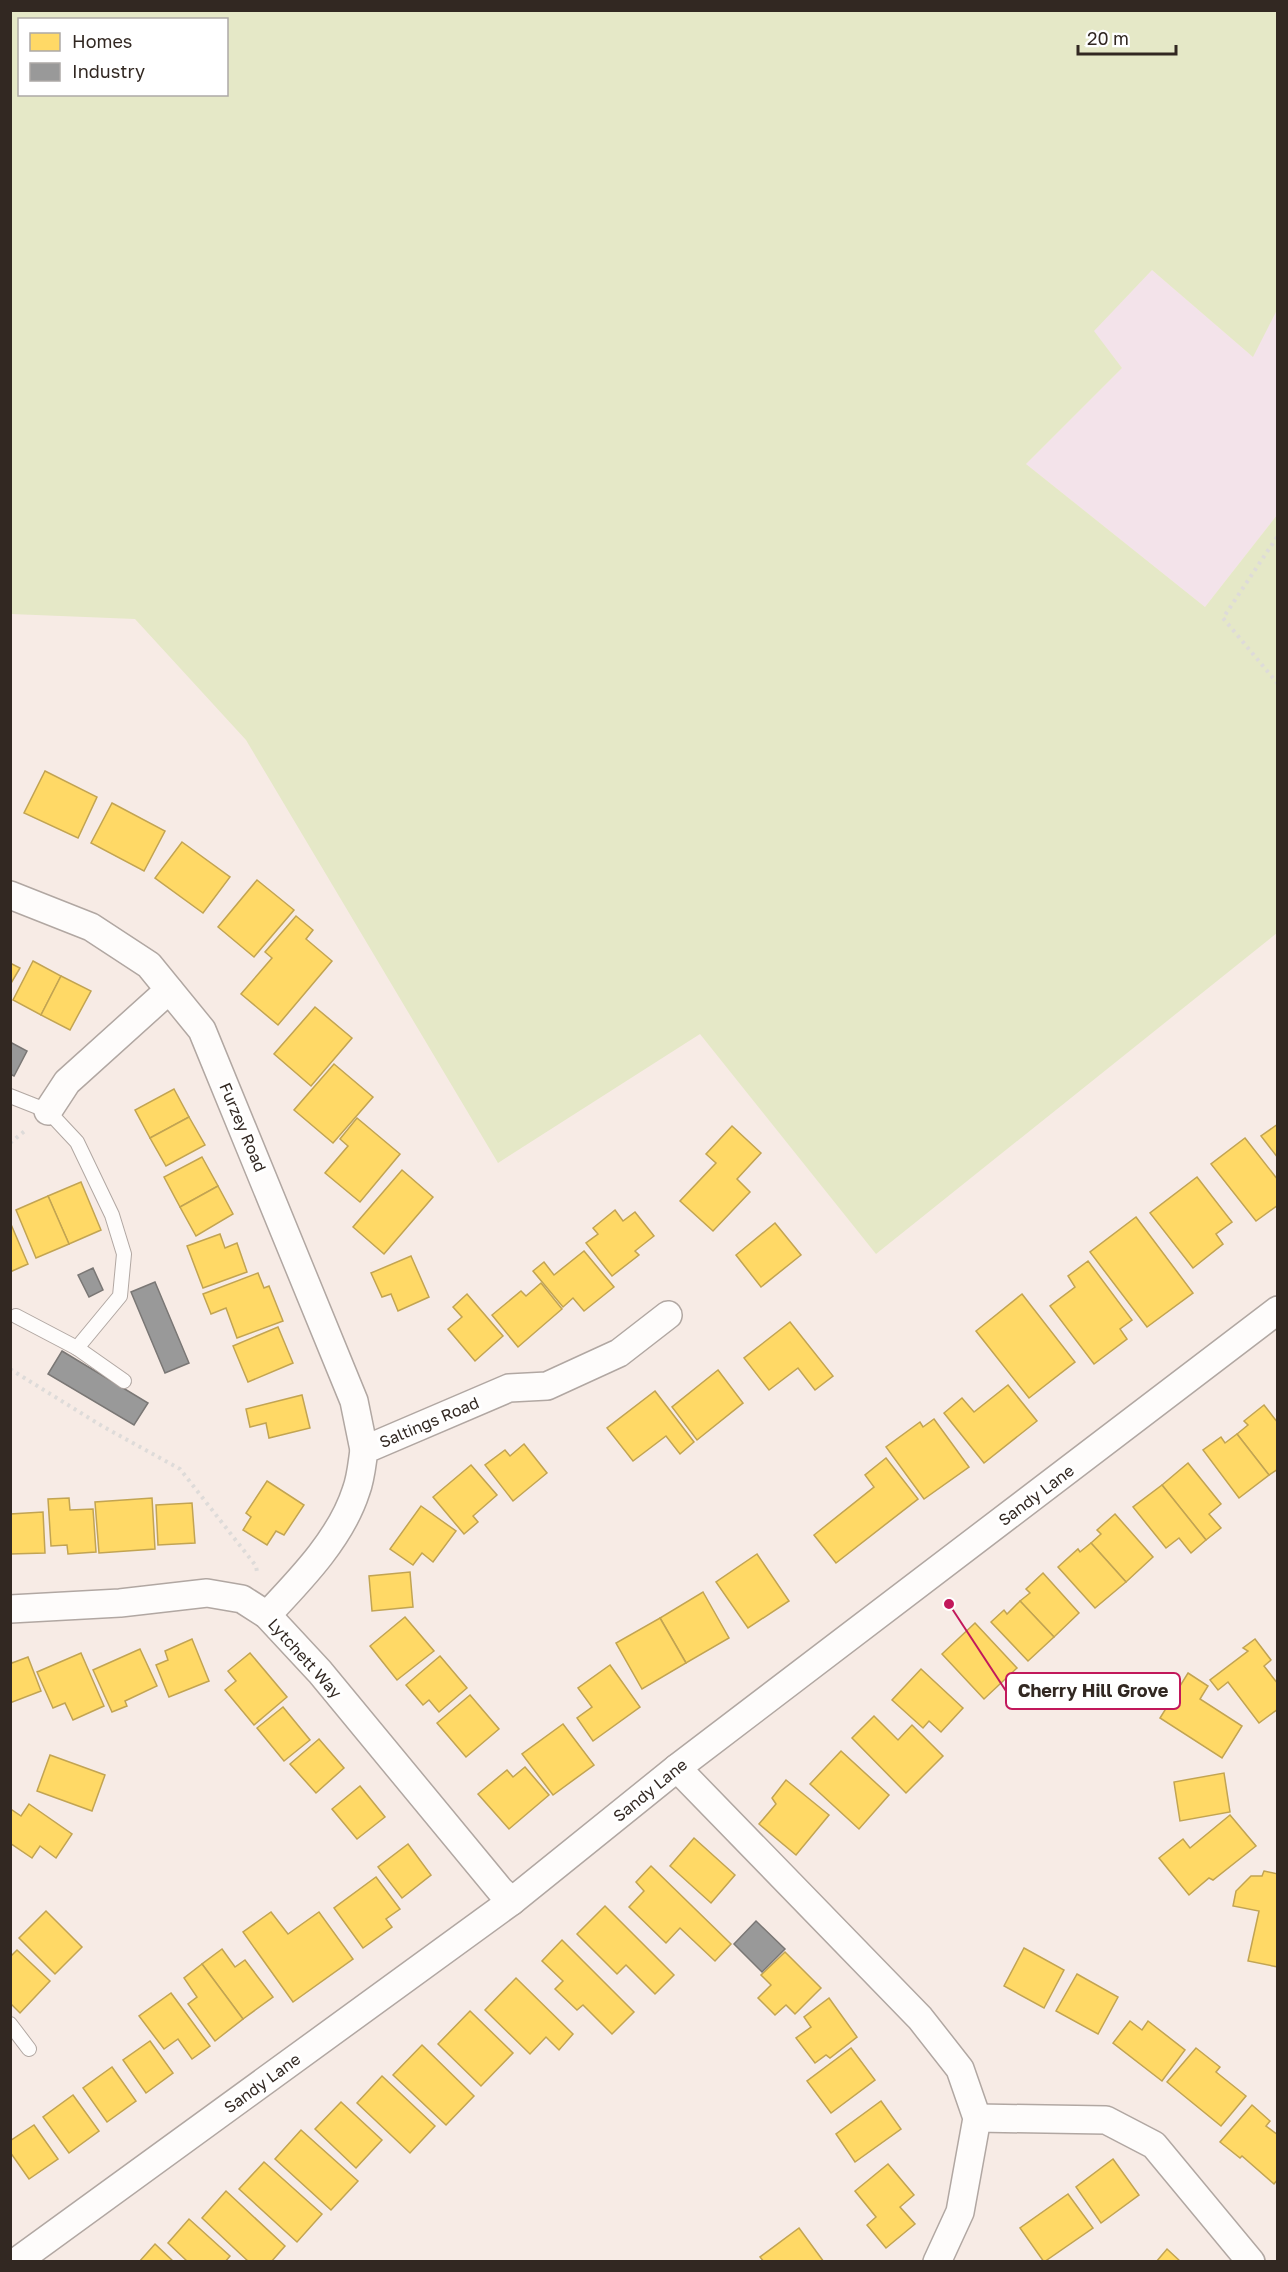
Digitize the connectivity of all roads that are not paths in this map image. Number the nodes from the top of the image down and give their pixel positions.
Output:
1 (10, 895) edge
2 (169, 990) junction
3 (10, 1096) edge
4 (48, 1111) junction
5 (1278, 1310) edge
6 (668, 1315) dead end
7 (16, 1316) dead end
8 (77, 1348) junction
9 (124, 1381) dead end
10 (364, 1450) junction
11 (10, 1609) edge
12 (267, 1615) junction
13 (677, 1768) junction
14 (512, 1900) junction
15 (10, 2024) edge
16 (29, 2049) dead end
17 (976, 2118) junction
18 (16, 2262) edge
19 (937, 2262) edge
20 (1251, 2262) edge

1 - 2 street, Furzey Road
2 - 4 street
2 - 10 street, Furzey Road
3 - 4 lane
4 - 8 lane
5 - 13 street, Sandy Lane
6 - 10 street, Saltings Road
7 - 8 lane
8 - 9 lane
10 - 12 street, Saltings Road
11 - 12 street, Lytchett Way
12 - 14 street, Lytchett Way
13 - 14 street, Sandy Lane
13 - 17 street
14 - 18 street, Sandy Lane
15 - 16 lane
17 - 19 street
17 - 20 street

